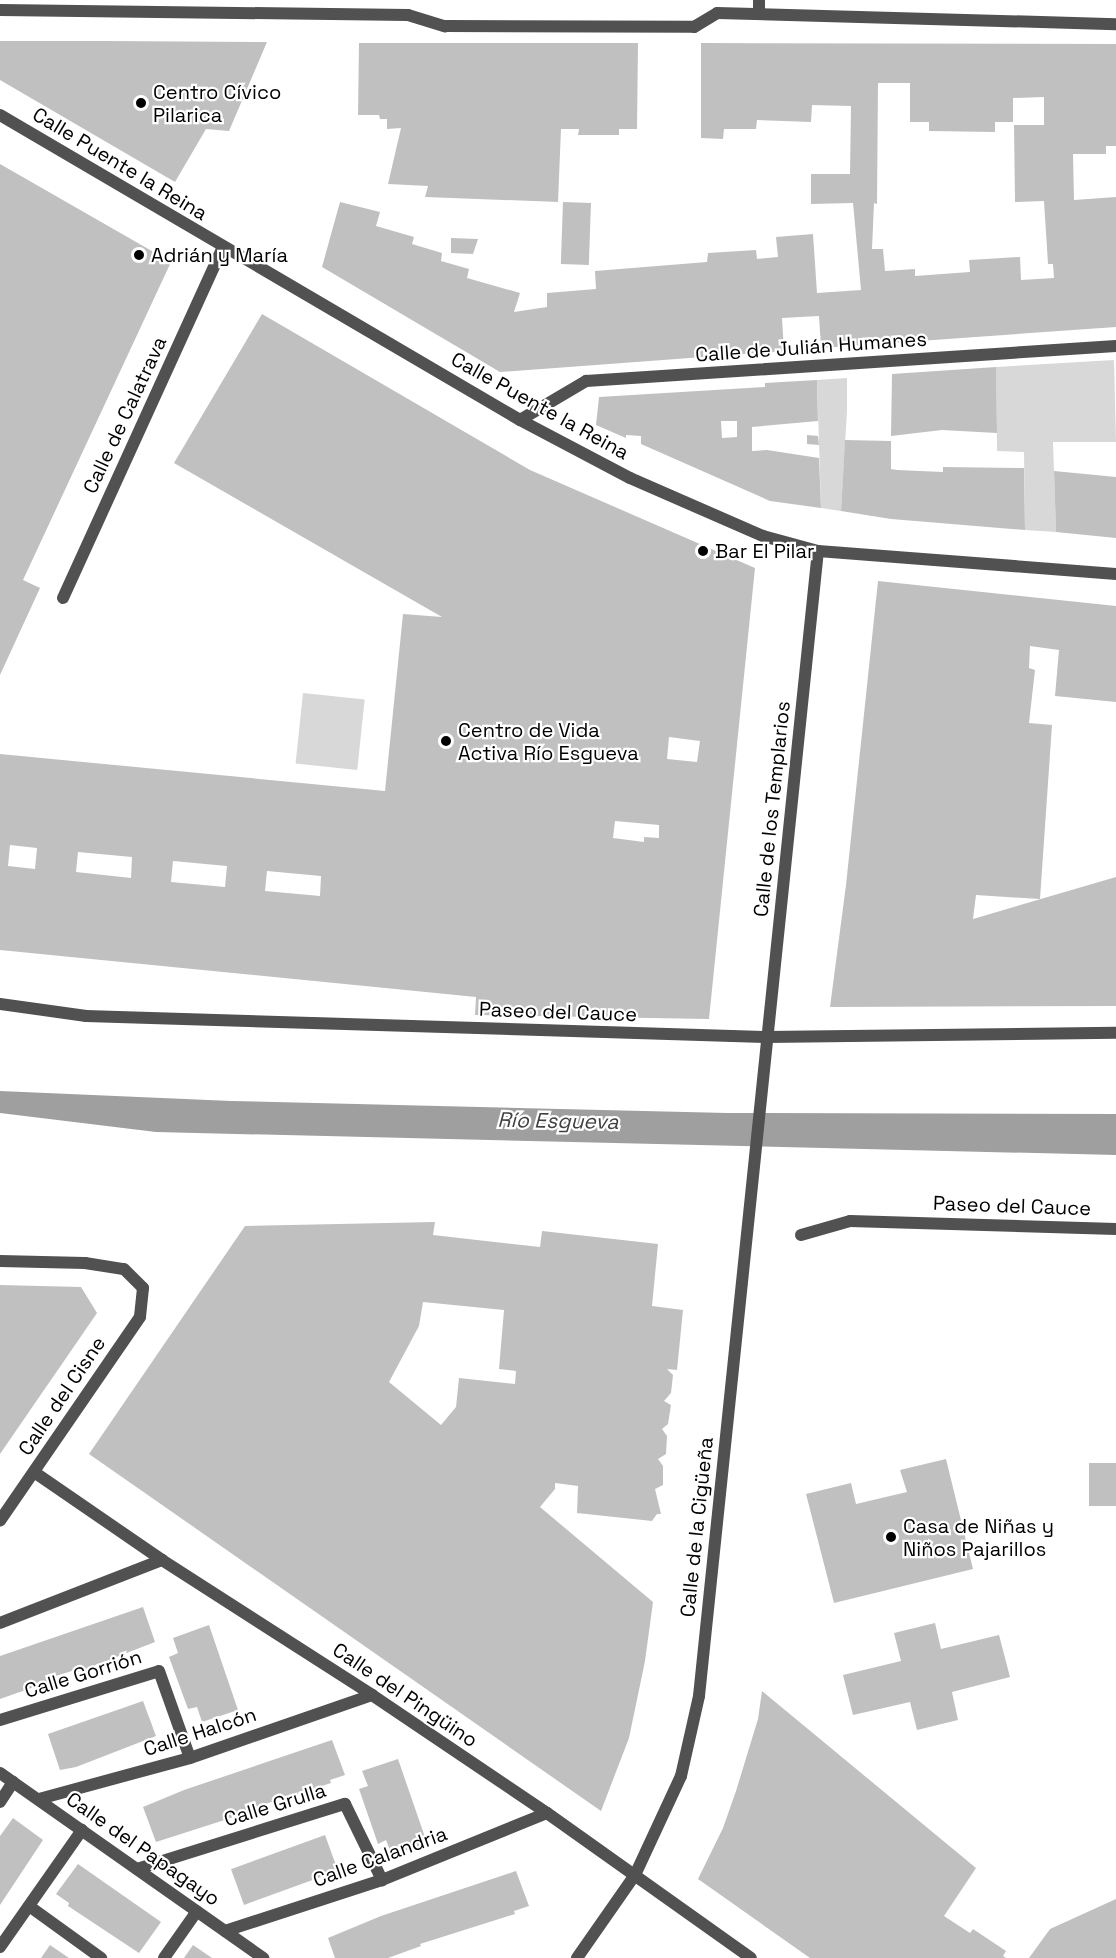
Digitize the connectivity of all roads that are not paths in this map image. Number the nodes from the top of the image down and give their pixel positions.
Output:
1 (759, 0) edge
2 (0, 10) edge
3 (759, 14) junction
4 (1116, 24) edge
5 (0, 115) edge
6 (223, 248) junction
7 (1116, 346) edge
8 (520, 420) junction
9 (818, 551) junction
10 (1116, 574) edge
11 (63, 598) dead end
12 (0, 1004) edge
13 (1116, 1033) edge
14 (766, 1037) junction
15 (763, 1070) joint
16 (1116, 1229) edge
17 (801, 1235) dead end
18 (0, 1261) edge
19 (34, 1472) junction
20 (0, 1521) edge
21 (162, 1560) junction
22 (0, 1623) edge
23 (372, 1695) junction
24 (0, 1720) edge
25 (190, 1758) junction
26 (0, 1773) edge
27 (13, 1782) junction
28 (39, 1799) junction
29 (0, 1802) edge
30 (547, 1813) junction
31 (82, 1830) junction
32 (136, 1869) junction
33 (635, 1875) junction
34 (382, 1881) junction
35 (29, 1906) junction
36 (197, 1911) junction
37 (225, 1930) junction
38 (0, 1947) edge
39 (101, 1958) edge
40 (164, 1958) edge
41 (263, 1958) edge
42 (577, 1958) edge
43 (751, 1958) edge

1 - 3 street
2 - 3 street
3 - 4 street
5 - 6 street, Calle Puente la Reina
6 - 8 street, Calle Puente la Reina
6 - 11 street, Calle de Calatrava
7 - 8 street, Calle de Julián Humanes
8 - 9 street, Calle Puente la Reina
9 - 10 street, Calle Puente la Reina
9 - 14 street, Calle de los Templarios
12 - 14 street, Paseo del Cauce
13 - 14 street, Paseo del Cauce
14 - 15 street, Calle de los Templarios
15 - 33 street, Calle de la Cigüeña
16 - 17 street, Paseo del Cauce
18 - 19 street, Calle del Cisne
19 - 20 street, Calle del Cisne
19 - 21 street, Calle del Pingüino
21 - 22 street
21 - 23 street, Calle del Pingüino
23 - 25 street, Calle Halcón
23 - 30 street, Calle del Pingüino
24 - 25 street, Calle Gorrión
25 - 28 street, Calle Halcón
26 - 27 street, Calle del Papagayo
27 - 28 street, Calle del Papagayo
27 - 29 street
28 - 31 street, Calle del Papagayo
30 - 33 street, Calle del Pingüino
30 - 34 street, Calle Calandria
31 - 32 street, Calle del Papagayo
31 - 35 street
32 - 34 street, Calle Grulla
32 - 36 street, Calle del Papagayo
33 - 42 street, Calle de la Cigüeña
33 - 43 street, Calle del Pingüino
34 - 37 street, Calle Calandria
35 - 38 street
35 - 39 street
36 - 37 street, Calle del Papagayo
36 - 40 street
37 - 41 street, Calle del Papagayo

